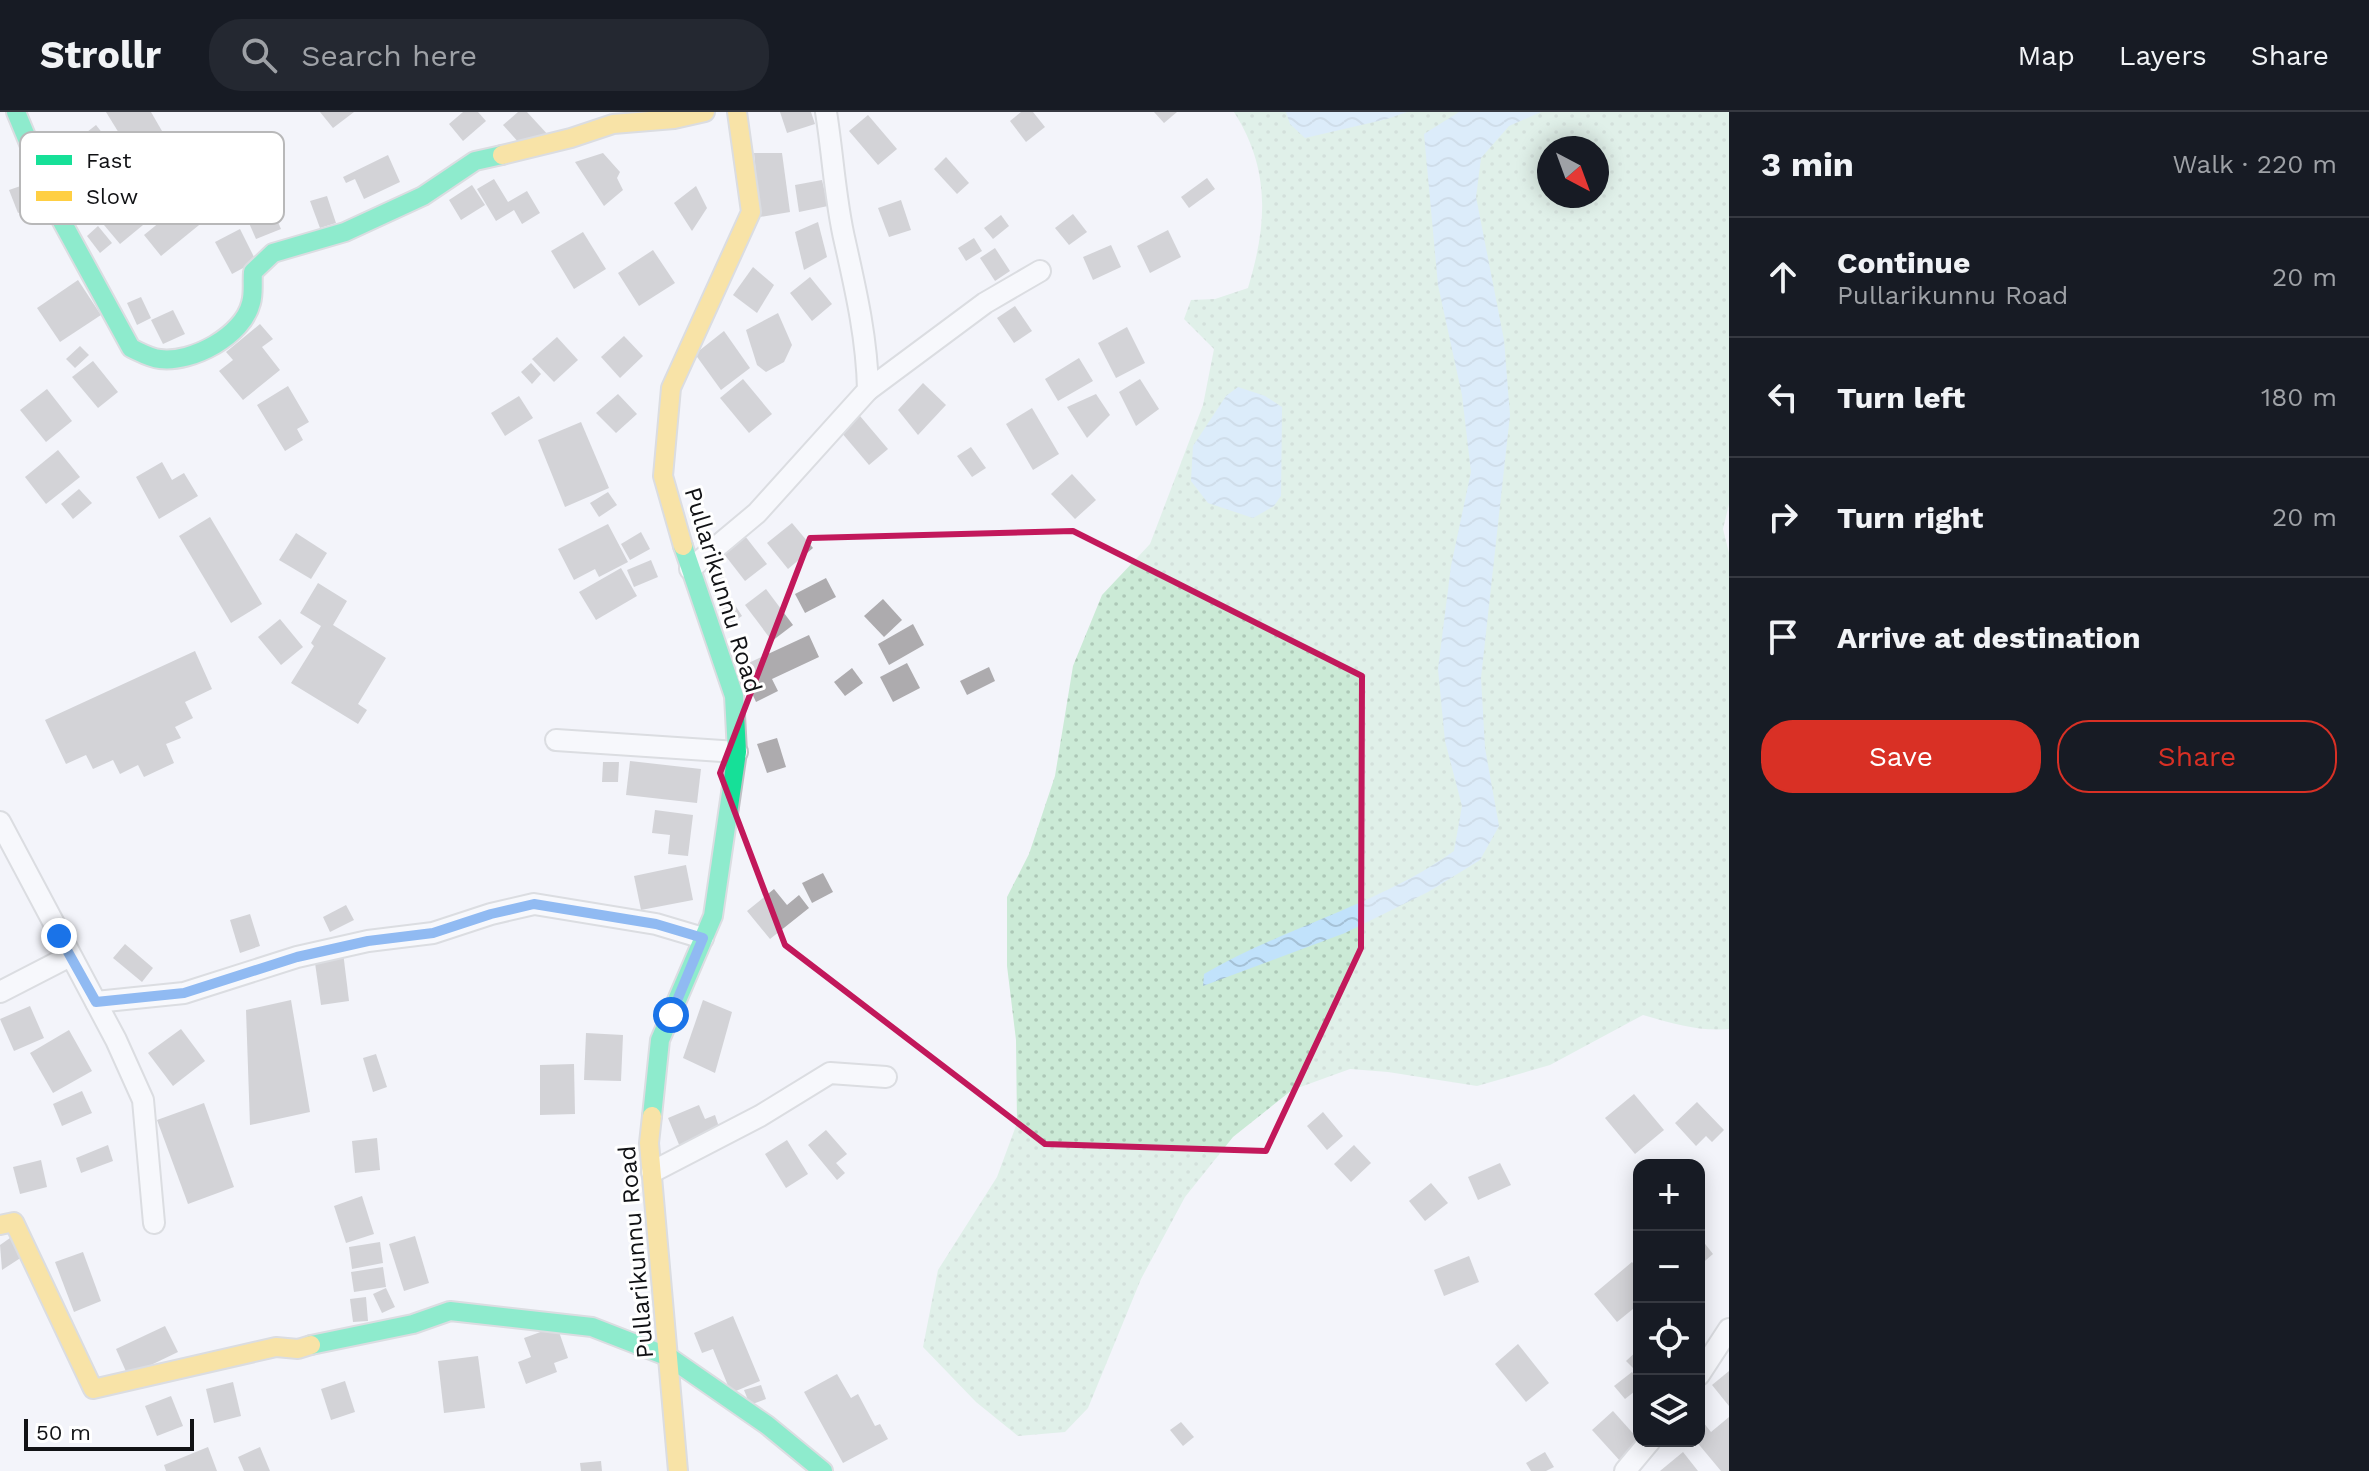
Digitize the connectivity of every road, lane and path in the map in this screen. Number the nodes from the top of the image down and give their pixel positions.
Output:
1 (16, 112) edge
2 (705, 112) edge
3 (737, 112) edge
4 (826, 112) edge
5 (24, 132) edge
6 (63, 224) edge
7 (1040, 271) dead end
8 (868, 390) junction
9 (690, 569) junction
10 (556, 740) dead end
11 (737, 752) junction
12 (0, 822) edge
13 (703, 938) junction
14 (70, 956) junction
15 (0, 992) edge
16 (96, 1002) junction
17 (886, 1077) dead end
18 (652, 1172) junction
19 (154, 1223) dead end
20 (0, 1225) edge
21 (1729, 1329) edge
22 (669, 1357) junction
23 (1705, 1366) edge
24 (1645, 1447) edge
25 (678, 1471) edge
26 (823, 1471) edge
27 (1625, 1471) edge

1 - 5 street
2 - 6 street
3 - 9 street, Pullarikunnu Road
4 - 8 street
7 - 8 street
8 - 9 street
9 - 11 street, Pullarikunnu Road
10 - 11 street
11 - 13 street, Pullarikunnu Road
12 - 14 street
13 - 16 street
13 - 18 street, Pullarikunnu Road
14 - 15 street
14 - 16 street
16 - 19 street
17 - 18 street
18 - 22 street, Pullarikunnu Road
20 - 22 street
21 - 23 street
22 - 25 street, Pullarikunnu Road
22 - 26 street
24 - 27 street

